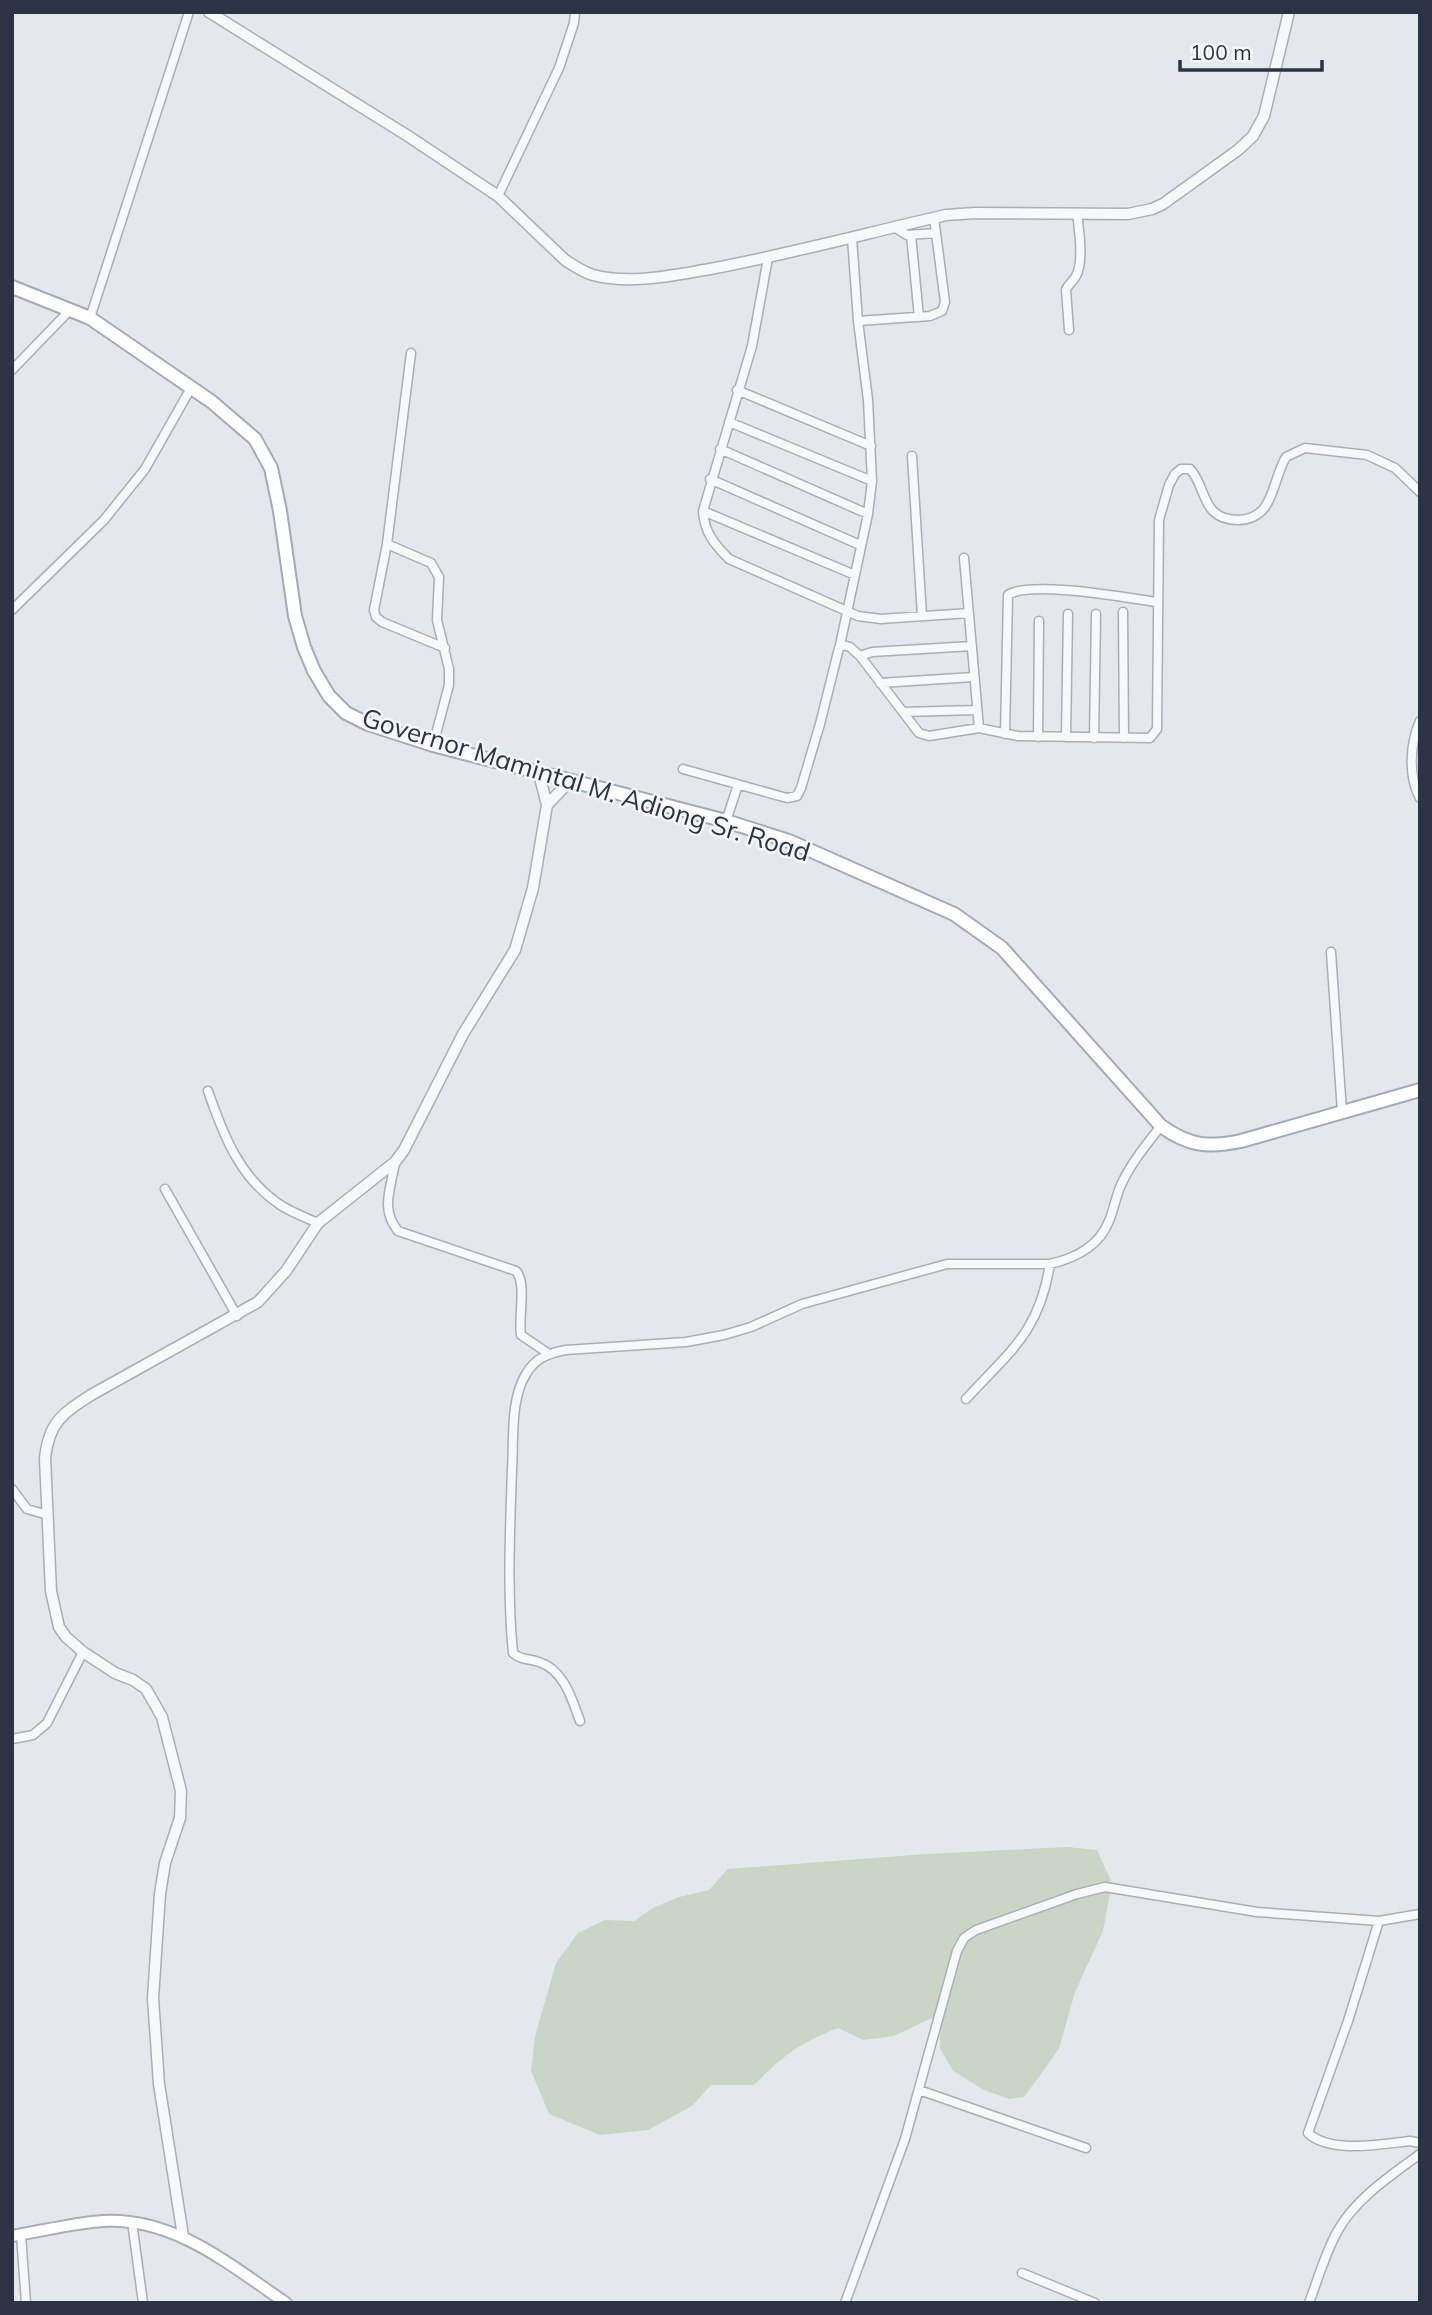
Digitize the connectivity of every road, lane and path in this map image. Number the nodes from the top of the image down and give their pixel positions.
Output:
1 (189, 12) edge
2 (209, 12) edge
3 (575, 12) edge
4 (1289, 12) edge
5 (498, 195) junction
6 (1077, 213) junction
7 (933, 218) junction
8 (894, 227) junction
9 (936, 233) junction
10 (911, 235) junction
11 (852, 238) junction
12 (768, 258) junction
13 (12, 287) edge
14 (70, 310) junction
15 (919, 317) junction
16 (90, 318) junction
17 (858, 321) junction
18 (1069, 330) dead end
19 (411, 354) dead end
20 (12, 370) edge
21 (191, 388) junction
22 (737, 390) junction
23 (729, 422) junction
24 (871, 446) junction
25 (720, 449) junction
26 (912, 456) dead end
27 (710, 479) junction
28 (872, 481) junction
29 (1420, 492) edge
30 (702, 511) junction
31 (868, 514) junction
32 (387, 544) junction
33 (860, 545) junction
34 (964, 558) dead end
35 (855, 575) junction
36 (1157, 602) junction
37 (12, 610) edge
38 (846, 611) junction
39 (1123, 612) dead end
40 (969, 613) junction
41 (1068, 614) dead end
42 (1096, 614) dead end
43 (922, 616) junction
44 (1039, 621) dead end
45 (840, 645) junction
46 (972, 646) junction
47 (445, 648) junction
48 (860, 656) junction
49 (974, 677) junction
50 (880, 683) junction
51 (977, 709) junction
52 (903, 712) junction
53 (1420, 721) edge
54 (979, 728) junction
55 (1005, 734) junction
56 (1038, 737) junction
57 (1066, 737) junction
58 (1094, 738) junction
59 (1124, 738) junction
60 (433, 745) junction
61 (683, 769) dead end
62 (539, 774) junction
63 (570, 782) junction
64 (738, 785) junction
65 (1420, 798) edge
66 (547, 806) junction
67 (726, 821) junction
68 (1331, 952) dead end
69 (1420, 1090) edge
70 (208, 1091) dead end
71 (1342, 1112) junction
72 (1161, 1126) junction
73 (396, 1162) junction
74 (165, 1189) dead end
75 (318, 1223) junction
76 (1050, 1264) junction
77 (237, 1316) junction
78 (549, 1354) junction
79 (965, 1399) dead end
80 (12, 1489) edge
81 (48, 1515) junction
82 (83, 1652) junction
83 (580, 1721) dead end
84 (12, 1739) edge
85 (1420, 1914) edge
86 (1379, 1921) junction
87 (919, 2090) junction
88 (1420, 2143) edge
89 (1086, 2148) dead end
90 (1420, 2154) edge
91 (132, 2222) junction
92 (17, 2236) edge
93 (183, 2236) junction
94 (1022, 2273) dead end
95 (26, 2303) edge
96 (143, 2303) edge
97 (286, 2303) edge
98 (845, 2303) edge
99 (1095, 2303) edge
100 (1309, 2303) edge

1 - 16 street
2 - 5 street
3 - 5 street
4 - 6 street
5 - 12 street
6 - 7 street
6 - 18 street
7 - 8 street
7 - 9 street
8 - 10 street
8 - 11 street
9 - 10 street
9 - 15 street
10 - 15 street
11 - 12 street
11 - 17 street
12 - 22 street
13 - 14 main road, Governor Mamintal M. Adiong Sr. Road
14 - 16 main road, Governor Mamintal M. Adiong Sr. Road
14 - 20 street
15 - 17 street
16 - 21 main road, Governor Mamintal M. Adiong Sr. Road
17 - 24 street
19 - 32 street
21 - 37 street
21 - 60 main road, Governor Mamintal M. Adiong Sr. Road
22 - 23 street
22 - 24 street
23 - 25 street
23 - 28 street
24 - 28 street
25 - 27 street
25 - 31 street
26 - 43 street
27 - 30 street
27 - 33 street
28 - 31 street
29 - 36 street
30 - 35 street
30 - 38 street
31 - 33 street
32 - 47 street
32 - 47 street
33 - 35 street
34 - 40 street
35 - 38 street
36 - 55 street
36 - 59 street
38 - 43 street
38 - 45 street
39 - 59 street
40 - 43 street
40 - 46 street
41 - 57 street
42 - 58 street
44 - 56 street
45 - 48 street
45 - 64 street
46 - 48 street
46 - 49 street
47 - 60 street
48 - 50 street
49 - 50 street
49 - 51 street
50 - 52 street
51 - 52 street
51 - 54 street
52 - 54 street
53 - 65 street
54 - 55 street
55 - 56 street
56 - 57 street
57 - 58 street
58 - 59 street
60 - 62 main road, Governor Mamintal M. Adiong Sr. Road
61 - 64 street
62 - 63 main road, Governor Mamintal M. Adiong Sr. Road
62 - 66 street
63 - 66 street
63 - 67 main road, Governor Mamintal M. Adiong Sr. Road
64 - 67 street
66 - 73 street
67 - 72 main road, Governor Mamintal M. Adiong Sr. Road
68 - 71 street
69 - 71 main road, Governor Mamintal M. Adiong Sr. Road
70 - 75 street
71 - 72 main road, Governor Mamintal M. Adiong Sr. Road
72 - 76 street
73 - 75 street
73 - 78 street
74 - 77 street
75 - 77 street
76 - 78 street
76 - 79 street
77 - 81 street
78 - 83 street
80 - 81 street
81 - 82 street
82 - 84 street
82 - 93 street
85 - 86 street
86 - 87 street
86 - 88 street
87 - 89 street
87 - 98 street
90 - 100 street
91 - 92 main road
91 - 93 main road
91 - 96 street
92 - 95 street
93 - 97 main road
94 - 99 street

